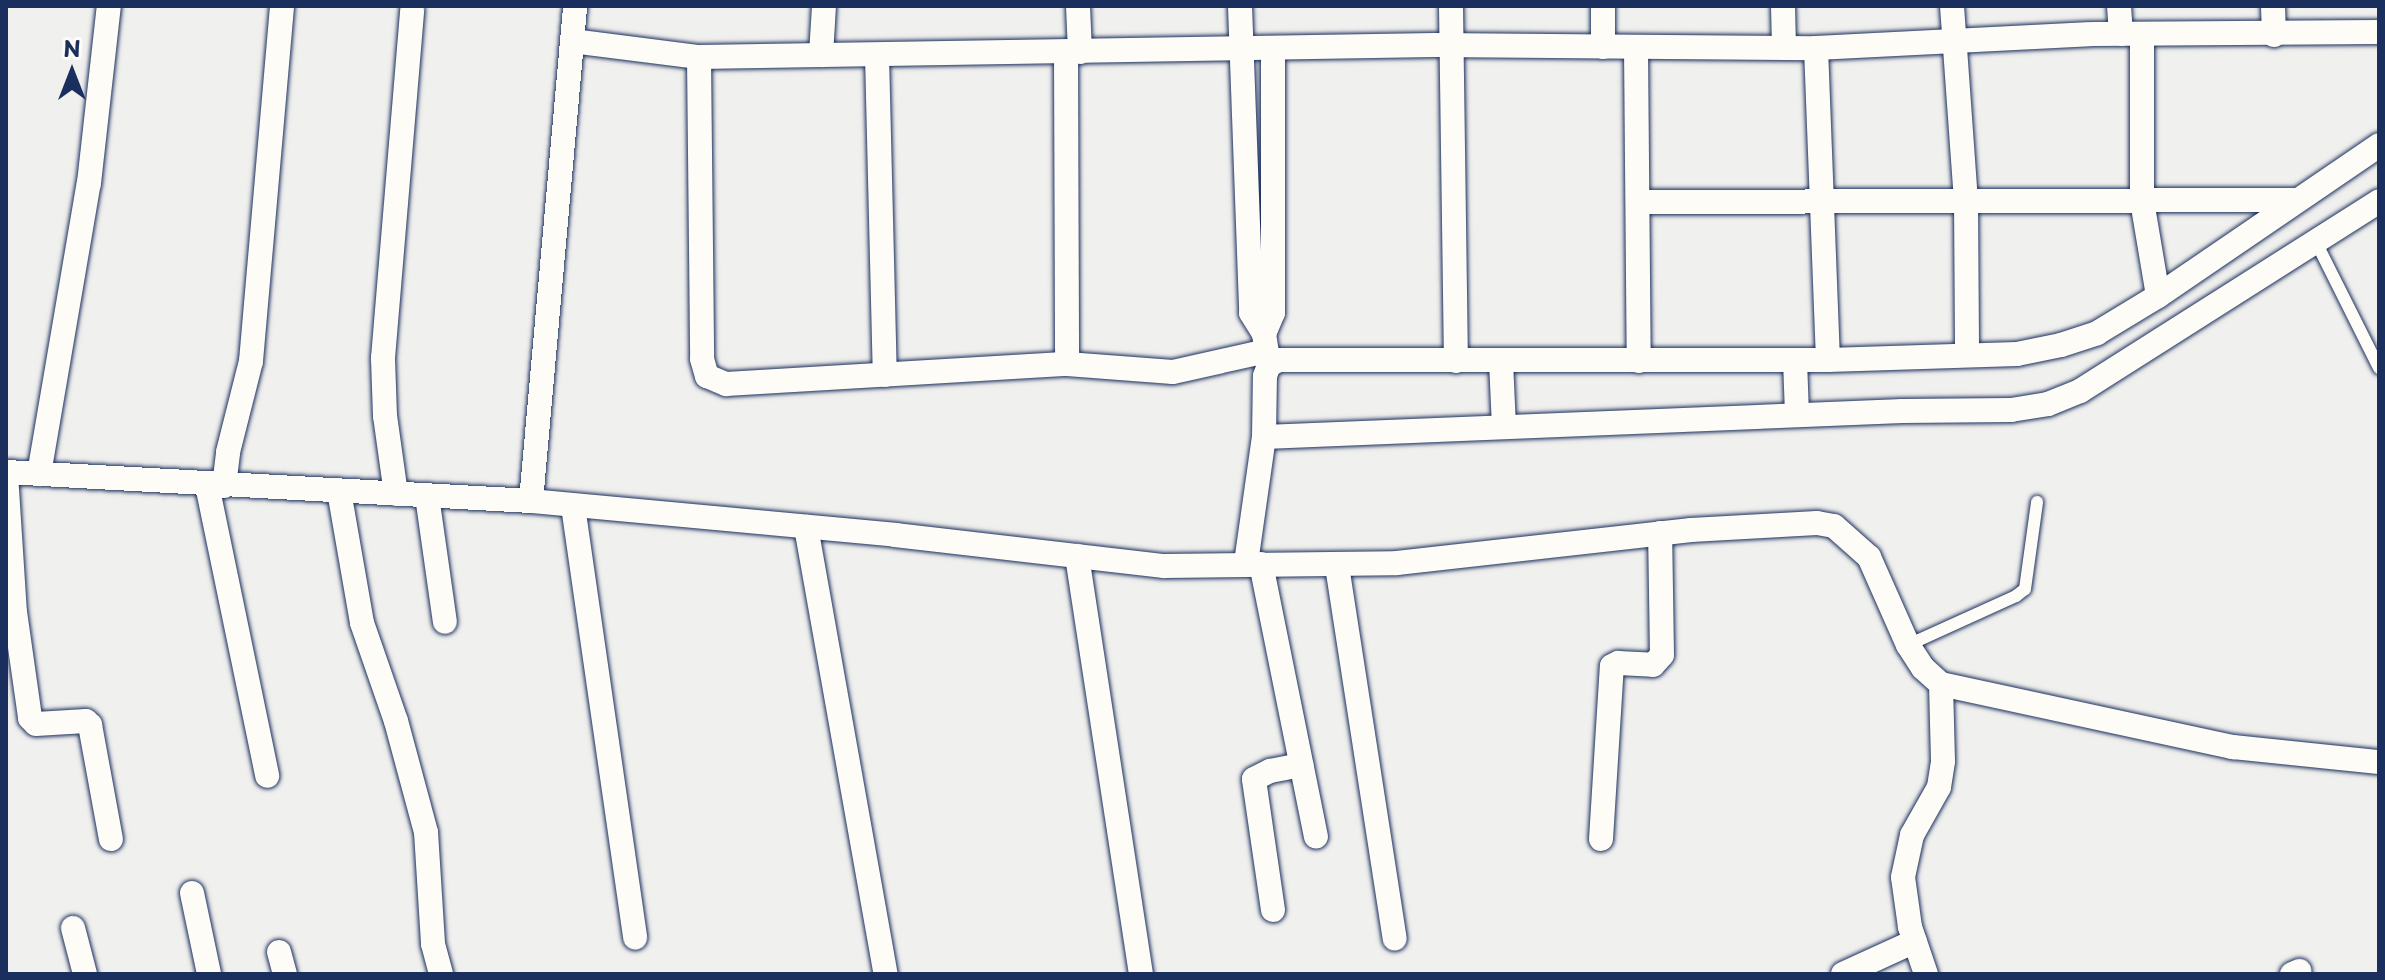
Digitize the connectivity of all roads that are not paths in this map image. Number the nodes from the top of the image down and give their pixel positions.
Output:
1 (109, 6) edge
2 (282, 6) edge
3 (575, 6) edge
4 (824, 6) edge
5 (1078, 6) edge
6 (1240, 6) edge
7 (1451, 6) edge
8 (1603, 6) edge
9 (1783, 6) edge
10 (1952, 6) edge
11 (2119, 6) edge
12 (2273, 6) edge
13 (412, 10) dead end
14 (2379, 32) edge
15 (2132, 34) junction
16 (2274, 35) junction
17 (572, 41) junction
18 (1954, 43) junction
19 (1450, 45) junction
20 (1784, 46) junction
21 (1603, 47) junction
22 (1273, 48) junction
23 (1636, 48) junction
24 (1816, 48) junction
25 (1243, 49) junction
26 (1073, 52) junction
27 (821, 55) junction
28 (877, 55) junction
29 (699, 57) junction
30 (2379, 145) edge
31 (2294, 200) junction
32 (1966, 201) junction
33 (2142, 201) junction
34 (2379, 201) edge
35 (1638, 202) junction
36 (1820, 203) junction
37 (2316, 242) junction
38 (2158, 296) junction
39 (1266, 350) junction
40 (1967, 353) junction
41 (1828, 360) junction
42 (1456, 361) junction
43 (1639, 361) junction
44 (1067, 364) junction
45 (2379, 368) edge
46 (885, 375) junction
47 (1796, 387) junction
48 (1503, 394) junction
49 (1264, 437) junction
50 (6, 473) edge
51 (39, 474) junction
52 (216, 485) junction
53 (339, 491) junction
54 (396, 494) junction
55 (427, 496) junction
56 (531, 501) junction
57 (2037, 502) dead end
58 (573, 506) junction
59 (806, 527) junction
60 (1660, 533) junction
61 (1077, 556) junction
62 (1253, 563) junction
63 (1337, 566) junction
64 (445, 622) dead end
65 (1908, 645) junction
66 (1941, 684) junction
67 (2379, 762) edge
68 (1301, 765) junction
69 (267, 776) dead end
70 (1316, 837) dead end
71 (111, 839) dead end
72 (1601, 839) dead end
73 (192, 893) dead end
74 (1273, 910) dead end
75 (73, 928) dead end
76 (635, 938) dead end
77 (1395, 939) dead end
78 (1915, 941) junction
79 (85, 974) edge
80 (209, 974) edge
81 (441, 974) edge
82 (886, 974) edge
83 (1141, 974) edge
84 (1843, 974) edge
85 (1926, 974) edge

1 - 51 street
2 - 52 street
3 - 17 street
4 - 27 street
5 - 26 street
6 - 25 street
7 - 19 street
8 - 21 street
9 - 20 street
10 - 18 street
11 - 15 street
12 - 16 street
13 - 54 street
14 - 16 street
15 - 16 street
15 - 18 street
15 - 33 street
17 - 29 street
17 - 56 street
18 - 24 street
18 - 32 street
19 - 21 street
19 - 22 street
19 - 42 street
20 - 23 street
20 - 24 street
21 - 23 street
22 - 25 street
22 - 39 street
23 - 35 street
24 - 36 street
25 - 26 street
25 - 39 street
26 - 28 street
26 - 44 street
27 - 28 street
27 - 29 street
28 - 46 street
29 - 46 street
30 - 31 street
31 - 33 street
31 - 38 street
32 - 33 street
32 - 36 street
32 - 40 street
33 - 38 street
34 - 37 street
35 - 36 street
35 - 43 street
36 - 41 street
37 - 45 lane
37 - 47 street
38 - 40 street
39 - 42 street
39 - 44 street
39 - 49 street
40 - 41 street
41 - 47 street
42 - 48 street
43 - 47 street
43 - 48 street
44 - 46 street
47 - 48 street
48 - 49 street
49 - 62 street
50 - 51 street
50 - 71 street
51 - 52 street
52 - 53 street
52 - 69 street
53 - 54 street
53 - 81 street
54 - 55 street
55 - 56 street
55 - 64 street
56 - 58 street
57 - 65 lane
58 - 59 street
58 - 76 street
59 - 61 street
59 - 82 street
60 - 63 street
60 - 65 street
60 - 72 street
61 - 62 street
61 - 83 street
62 - 63 street
62 - 68 street
63 - 77 street
65 - 66 street
66 - 67 street
66 - 78 street
68 - 70 street
68 - 74 street
73 - 80 street
75 - 79 street
78 - 84 street
78 - 85 street

